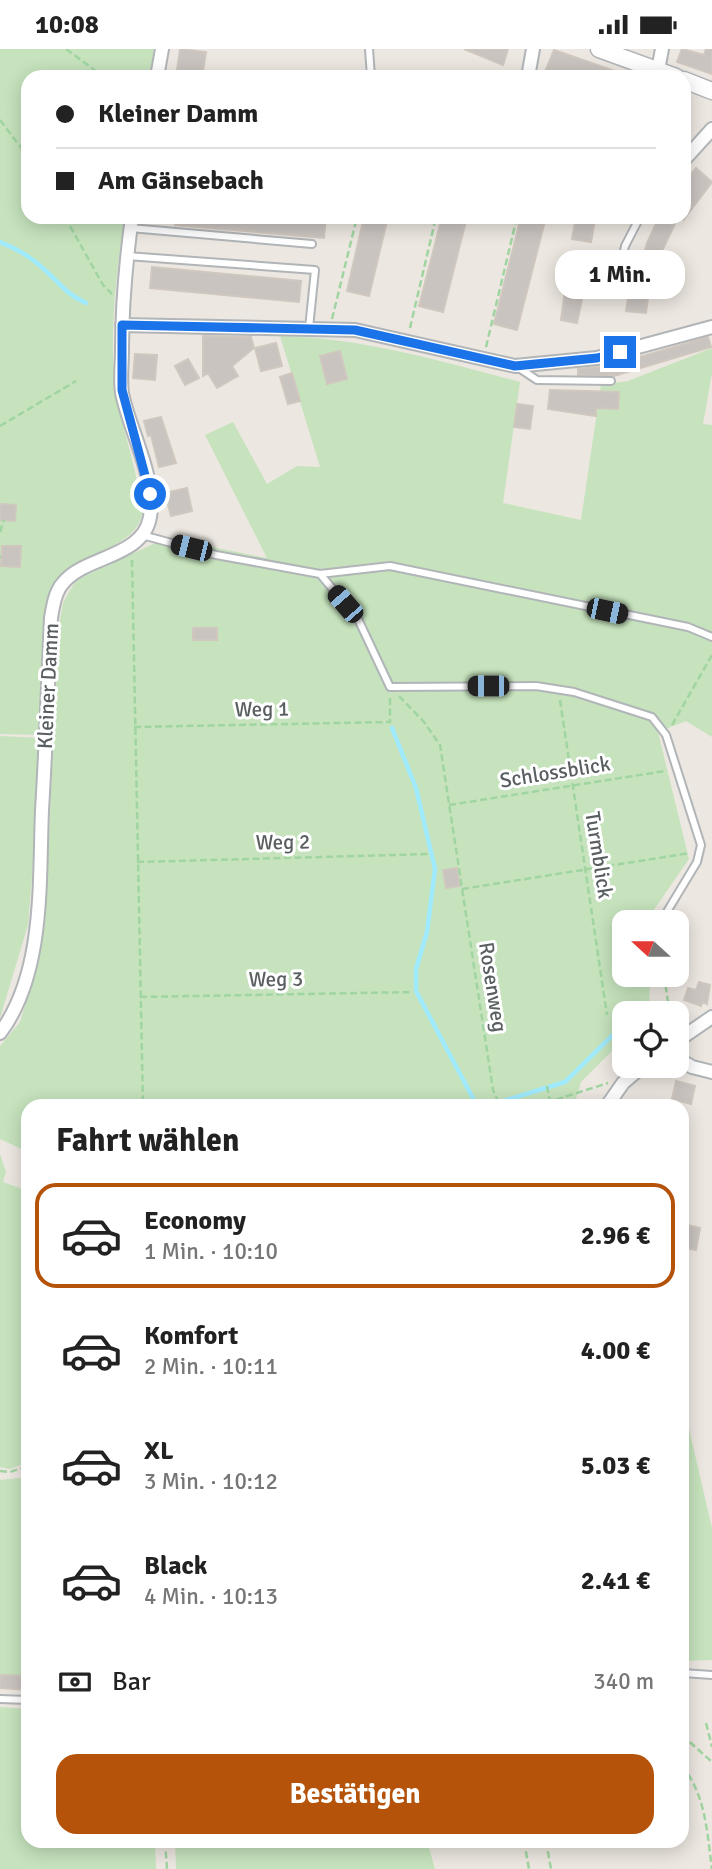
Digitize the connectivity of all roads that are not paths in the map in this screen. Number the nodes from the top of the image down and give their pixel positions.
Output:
1 (162, 49) edge
2 (369, 49) edge
3 (533, 49) edge
4 (599, 49) edge
5 (662, 49) edge
6 (158, 70) edge
7 (370, 70) edge
8 (529, 70) edge
9 (658, 70) joint
10 (691, 83) edge
11 (712, 91) edge
12 (712, 129) edge
13 (691, 152) edge
14 (131, 224) edge
15 (140, 224) edge
16 (636, 224) edge
17 (312, 244) dead end
18 (127, 256) junction
19 (616, 289) dead end
20 (122, 325) junction
21 (712, 327) edge
22 (309, 328) junction
23 (515, 366) junction
24 (611, 381) dead end
25 (141, 535) junction
26 (320, 574) junction
27 (712, 637) edge
28 (668, 910) edge
29 (712, 1017) edge
30 (0, 1033) edge
31 (689, 1033) edge
32 (689, 1065) edge
33 (712, 1072) edge
34 (629, 1078) edge
35 (612, 1099) edge
36 (689, 1673) edge
37 (712, 1675) edge
38 (0, 1699) edge
39 (21, 1700) edge

1 - 6 street
2 - 7 lane
3 - 8 street
4 - 9 street
5 - 9 street
10 - 11 street
12 - 13 street
14 - 18 street
15 - 17 lane
16 - 19 lane
18 - 20 street
18 - 22 lane
20 - 22 street
20 - 25 street
21 - 23 street
22 - 23 street
23 - 24 lane
25 - 26 lane
25 - 30 street, Kleiner Damm
26 - 27 lane
26 - 28 lane
29 - 31 street
32 - 33 street
34 - 35 street
36 - 37 lane
38 - 39 lane

